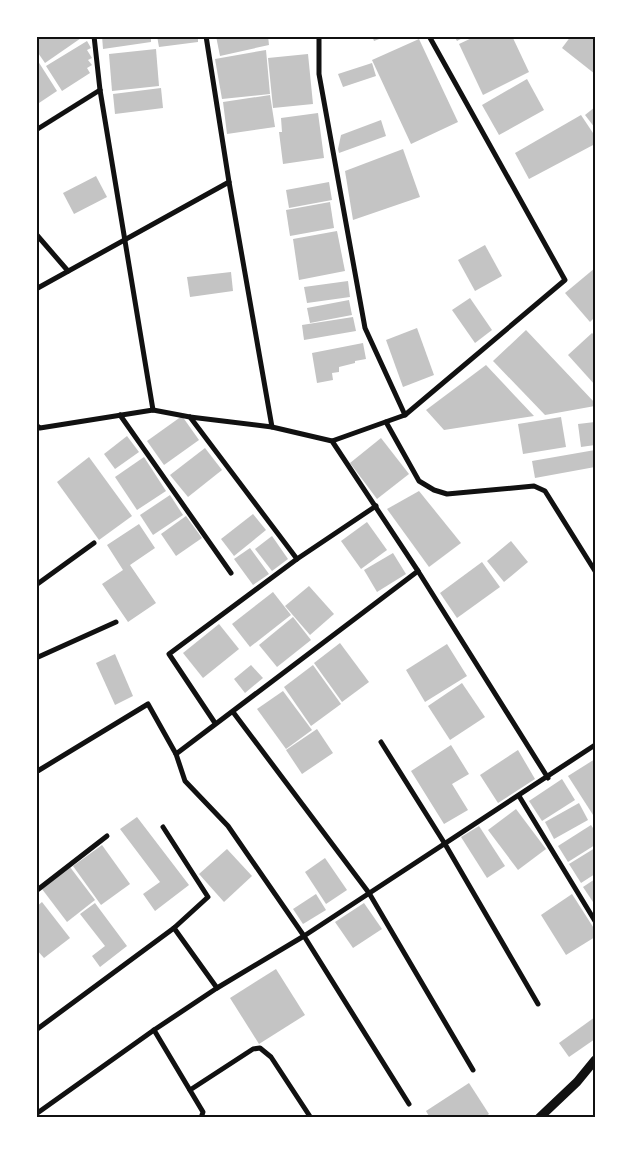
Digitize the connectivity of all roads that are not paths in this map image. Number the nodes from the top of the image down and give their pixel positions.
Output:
1 (94, 36) edge
2 (206, 36) edge
3 (319, 36) edge
4 (429, 36) edge
5 (100, 90) junction
6 (36, 130) edge
7 (229, 182) junction
8 (36, 234) edge
9 (126, 240) junction
10 (68, 271) junction
11 (36, 289) edge
12 (153, 410) junction
13 (120, 415) junction
14 (405, 415) junction
15 (190, 417) junction
16 (386, 422) junction
17 (272, 427) junction
18 (38, 428) edge
19 (332, 441) junction
20 (376, 506) junction
21 (94, 543) dead end
22 (296, 559) junction
23 (418, 571) junction
24 (595, 571) edge
25 (231, 573) dead end
26 (36, 585) edge
27 (116, 622) dead end
28 (36, 658) edge
29 (233, 712) junction
30 (215, 723) junction
31 (381, 742) dead end
32 (594, 747) edge
33 (176, 754) junction
34 (36, 772) edge
35 (548, 778) junction
36 (519, 796) junction
37 (164, 827) dead end
38 (107, 836) dead end
39 (445, 844) junction
40 (36, 891) edge
41 (368, 893) junction
42 (595, 921) edge
43 (174, 928) junction
44 (304, 936) junction
45 (217, 988) junction
46 (538, 1004) dead end
47 (36, 1030) edge
48 (154, 1030) junction
49 (595, 1060) edge
50 (595, 1069) edge
51 (473, 1070) dead end
52 (576, 1082) junction
53 (190, 1090) junction
54 (409, 1104) dead end
55 (36, 1114) edge
56 (201, 1118) edge
57 (311, 1118) edge
58 (539, 1118) edge

1 - 5 street
2 - 7 street
3 - 14 street
4 - 14 street
5 - 6 street
5 - 9 street
7 - 9 street
7 - 17 street
8 - 10 street
9 - 10 street
9 - 12 street
10 - 11 street
12 - 13 street
12 - 15 street
13 - 18 street
13 - 25 street
14 - 16 street
15 - 17 street
15 - 22 street
16 - 19 street
16 - 24 street
17 - 19 street
19 - 20 street
20 - 22 street
20 - 23 street
21 - 26 street
22 - 30 street
23 - 29 street
23 - 35 street
27 - 28 street
29 - 30 street
29 - 41 street
30 - 33 street
31 - 39 street
32 - 35 street
33 - 34 street
33 - 44 street
35 - 36 street
36 - 39 street
36 - 42 street
37 - 43 street
38 - 40 street
39 - 41 street
39 - 46 street
41 - 44 street
41 - 51 street
43 - 45 street
43 - 47 street
44 - 45 street
44 - 54 street
45 - 48 street
48 - 53 street
48 - 55 street
49 - 52 street
50 - 52 street
52 - 58 street
53 - 56 street
53 - 57 street

